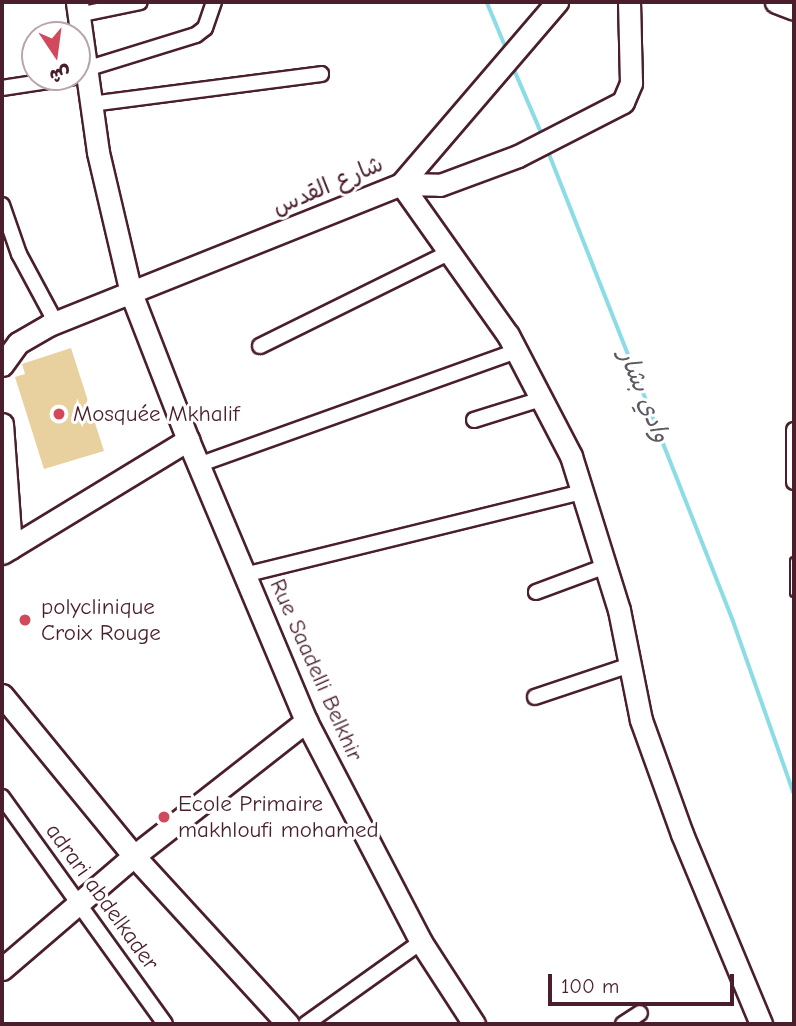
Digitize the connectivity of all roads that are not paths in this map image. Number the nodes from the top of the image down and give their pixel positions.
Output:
1 (140, 2) edge
2 (214, 2) edge
3 (557, 2) edge
4 (629, 2) edge
5 (776, 2) edge
6 (77, 8) edge
7 (794, 9) edge
8 (91, 71) edge
9 (321, 74) dead end
10 (21, 85) edge
11 (2, 88) edge
12 (87, 91) edge
13 (91, 104) junction
14 (401, 184) junction
15 (2, 205) edge
16 (448, 253) junction
17 (131, 293) junction
18 (56, 323) junction
19 (260, 346) dead end
20 (516, 351) junction
21 (4, 357) edge
22 (541, 399) junction
23 (474, 419) dead end
24 (2, 424) edge
25 (794, 430) edge
26 (188, 440) junction
27 (198, 465) junction
28 (794, 482) edge
29 (582, 492) junction
30 (4, 496) edge
31 (6, 551) edge
32 (794, 561) edge
33 (606, 566) junction
34 (244, 575) junction
35 (536, 592) dead end
36 (794, 592) edge
37 (627, 666) junction
38 (2, 695) edge
39 (535, 697) dead end
40 (306, 721) junction
41 (2, 797) edge
42 (134, 856) junction
43 (79, 901) junction
44 (421, 942) junction
45 (2, 968) edge
46 (640, 1013) dead end
47 (755, 1022) edge
48 (165, 1024) edge
49 (288, 1024) edge
50 (306, 1024) edge
51 (474, 1024) edge
52 (623, 1024) edge

1 - 6 street
2 - 8 street
3 - 14 street, شارع القدس
4 - 14 street
5 - 7 street
9 - 13 street
10 - 11 street
12 - 13 street, Rue Saadelli Belkhir
13 - 17 street, Rue Saadelli Belkhir
14 - 16 street
14 - 17 street, شارع القدس
15 - 18 street
16 - 19 street
16 - 20 street
17 - 18 street, شارع القدس
17 - 26 street, Rue Saadelli Belkhir
18 - 21 street, شارع القدس
20 - 22 street
20 - 27 street
22 - 23 street
22 - 29 street
24 - 30 street
25 - 28 street
26 - 27 street, Rue Saadelli Belkhir
26 - 31 street
27 - 34 street, Rue Saadelli Belkhir
29 - 33 street
29 - 34 street
30 - 31 street
32 - 36 lane
33 - 35 street
33 - 37 street
34 - 40 street, Rue Saadelli Belkhir
37 - 39 street
37 - 47 street
38 - 42 street
40 - 42 street
40 - 44 street, Rue Saadelli Belkhir
41 - 43 street, adrari abdelkader
42 - 43 street
42 - 49 street
43 - 45 street
43 - 48 street, adrari abdelkader
44 - 50 street
44 - 51 street, Rue Saadelli Belkhir
46 - 52 street

